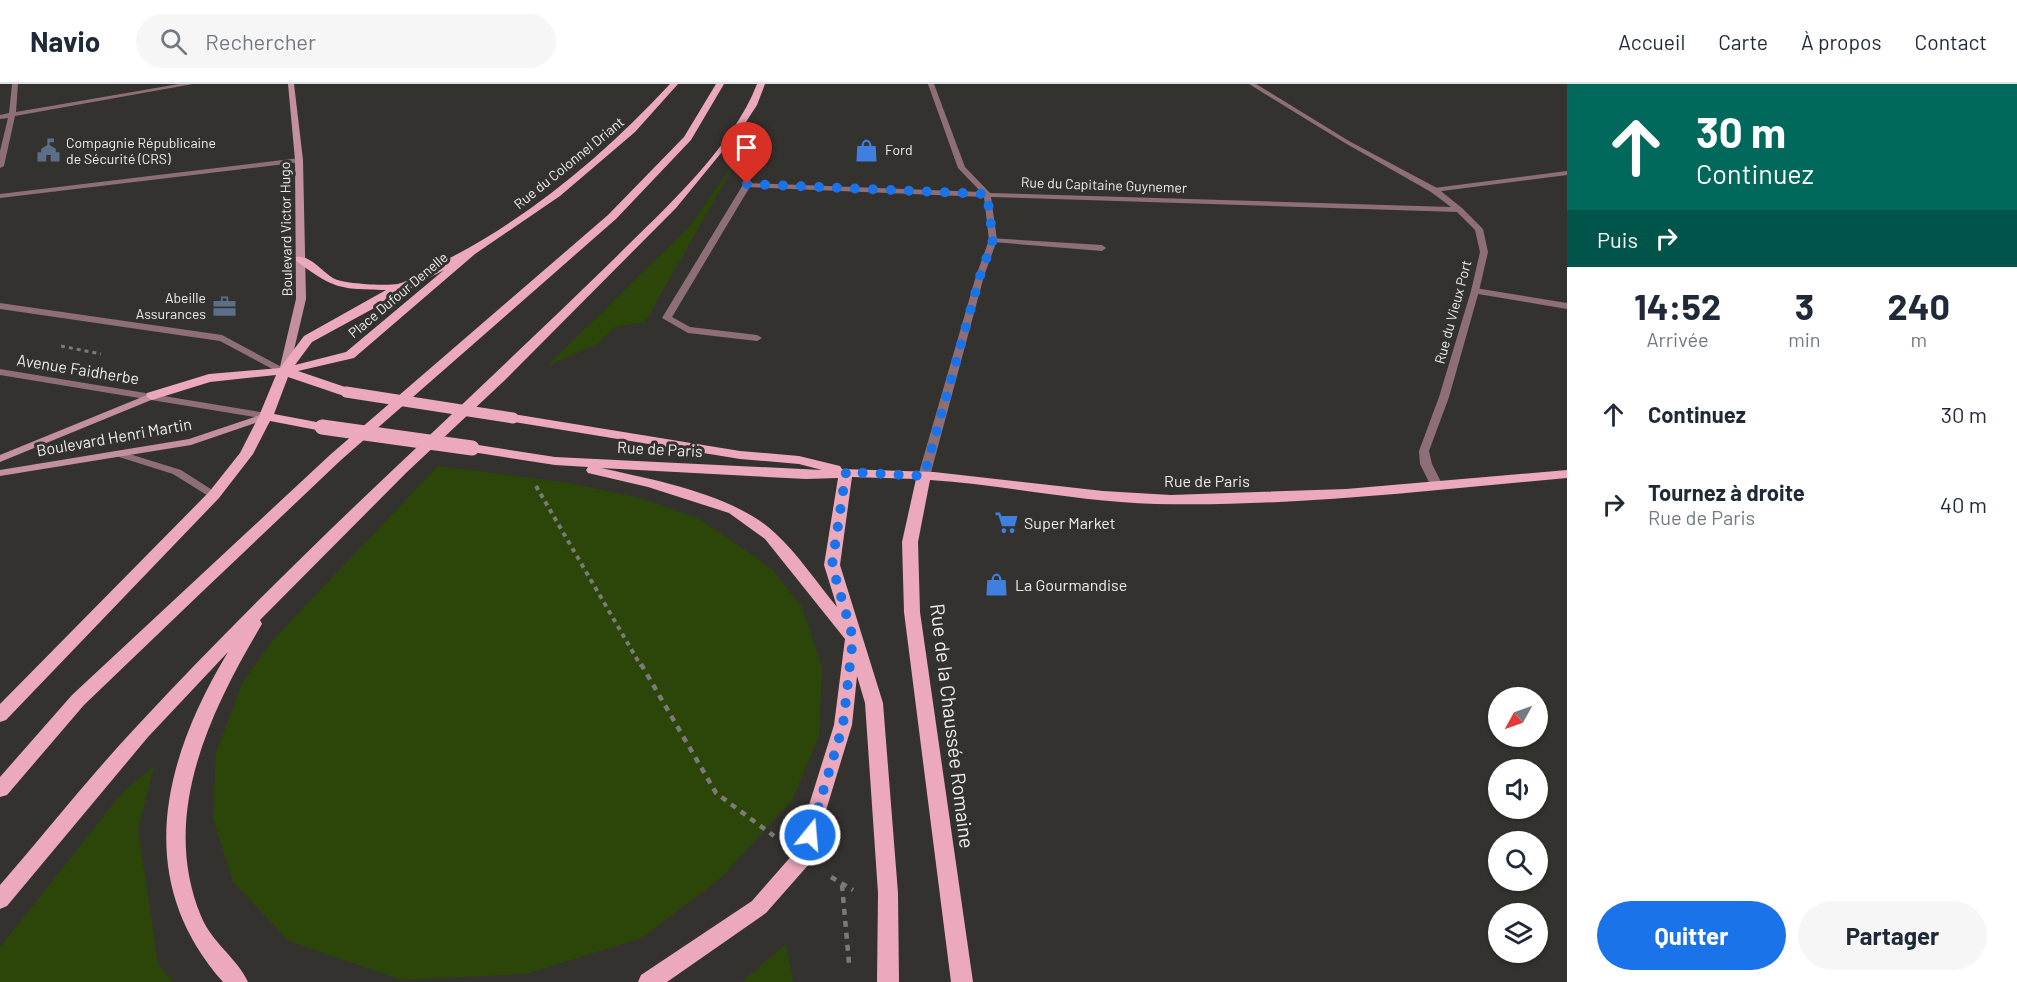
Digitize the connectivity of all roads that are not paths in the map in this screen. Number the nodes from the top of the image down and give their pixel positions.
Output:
1 (15, 84) edge
2 (190, 84) edge
3 (291, 84) edge
4 (674, 84) edge
5 (720, 84) edge
6 (761, 84) edge
7 (931, 84) edge
8 (1252, 84) edge
9 (12, 115) junction
10 (0, 117) edge
11 (299, 160) junction
12 (0, 166) edge
13 (1567, 173) edge
14 (1434, 190) junction
15 (987, 194) junction
16 (0, 196) edge
17 (1459, 210) junction
18 (993, 240) junction
19 (1102, 248) dead end
20 (471, 252) junction
21 (300, 259) junction
22 (400, 287) junction
23 (1475, 291) junction
24 (0, 306) edge
25 (1567, 306) edge
26 (757, 338) dead end
27 (284, 371) junction
28 (0, 372) edge
29 (152, 396) junction
30 (266, 416) junction
31 (123, 454) junction
32 (0, 459) edge
33 (555, 460) junction
34 (846, 472) junction
35 (0, 473) edge
36 (1567, 474) edge
37 (924, 476) junction
38 (1437, 486) junction
39 (214, 495) junction
40 (263, 607) junction
41 (853, 638) junction
42 (0, 715) edge
43 (0, 790) edge
44 (0, 900) edge
45 (237, 982) edge
46 (650, 982) edge
47 (888, 982) edge
48 (962, 982) edge

1 - 9 street
2 - 9 street
3 - 11 main road, Boulevard Victor Hugo
4 - 20 main road, Rue du Colonnel Driant
5 - 43 main road
6 - 40 main road
7 - 15 street
8 - 14 street, Rue du Vieux Port
9 - 10 street
9 - 12 street
11 - 16 street
11 - 21 main road, Boulevard Victor Hugo
13 - 14 street
14 - 17 street, Rue du Vieux Port
15 - 17 street, Rue du Capitaine Guynemer
15 - 18 street
15 - 26 street, Rue du Capitaine Guynemer
17 - 23 street, Rue du Vieux Port
18 - 19 street
18 - 37 street
20 - 22 main road, Place Dufour Denelle
20 - 27 main road, Place Dufour Denelle
21 - 22 main road
21 - 27 main road, Boulevard Victor Hugo
22 - 27 main road, Place Dufour Denelle
23 - 25 street
23 - 38 street, Rue du Vieux Port
24 - 27 street
27 - 29 main road, Place Dufour Denelle
27 - 30 main road
27 - 34 main road, Rue de Paris, bridge
28 - 29 street, Avenue Faidherbe
29 - 30 street
29 - 32 main road, Boulevard Henri Martin
30 - 31 main road, Boulevard Henri Martin
30 - 33 main road, Rue de Paris, bridge
30 - 39 main road
31 - 35 main road, Boulevard Henri Martin
31 - 39 street
33 - 34 main road, Rue de Paris
33 - 41 main road
34 - 37 main road, Rue de Paris
34 - 41 main road
36 - 38 main road, Rue de Paris
37 - 38 main road, Rue de Paris
37 - 48 main road, Rue de la Chaussée Romaine
39 - 42 main road
40 - 44 main road
40 - 45 main road
41 - 46 main road
41 - 47 main road

